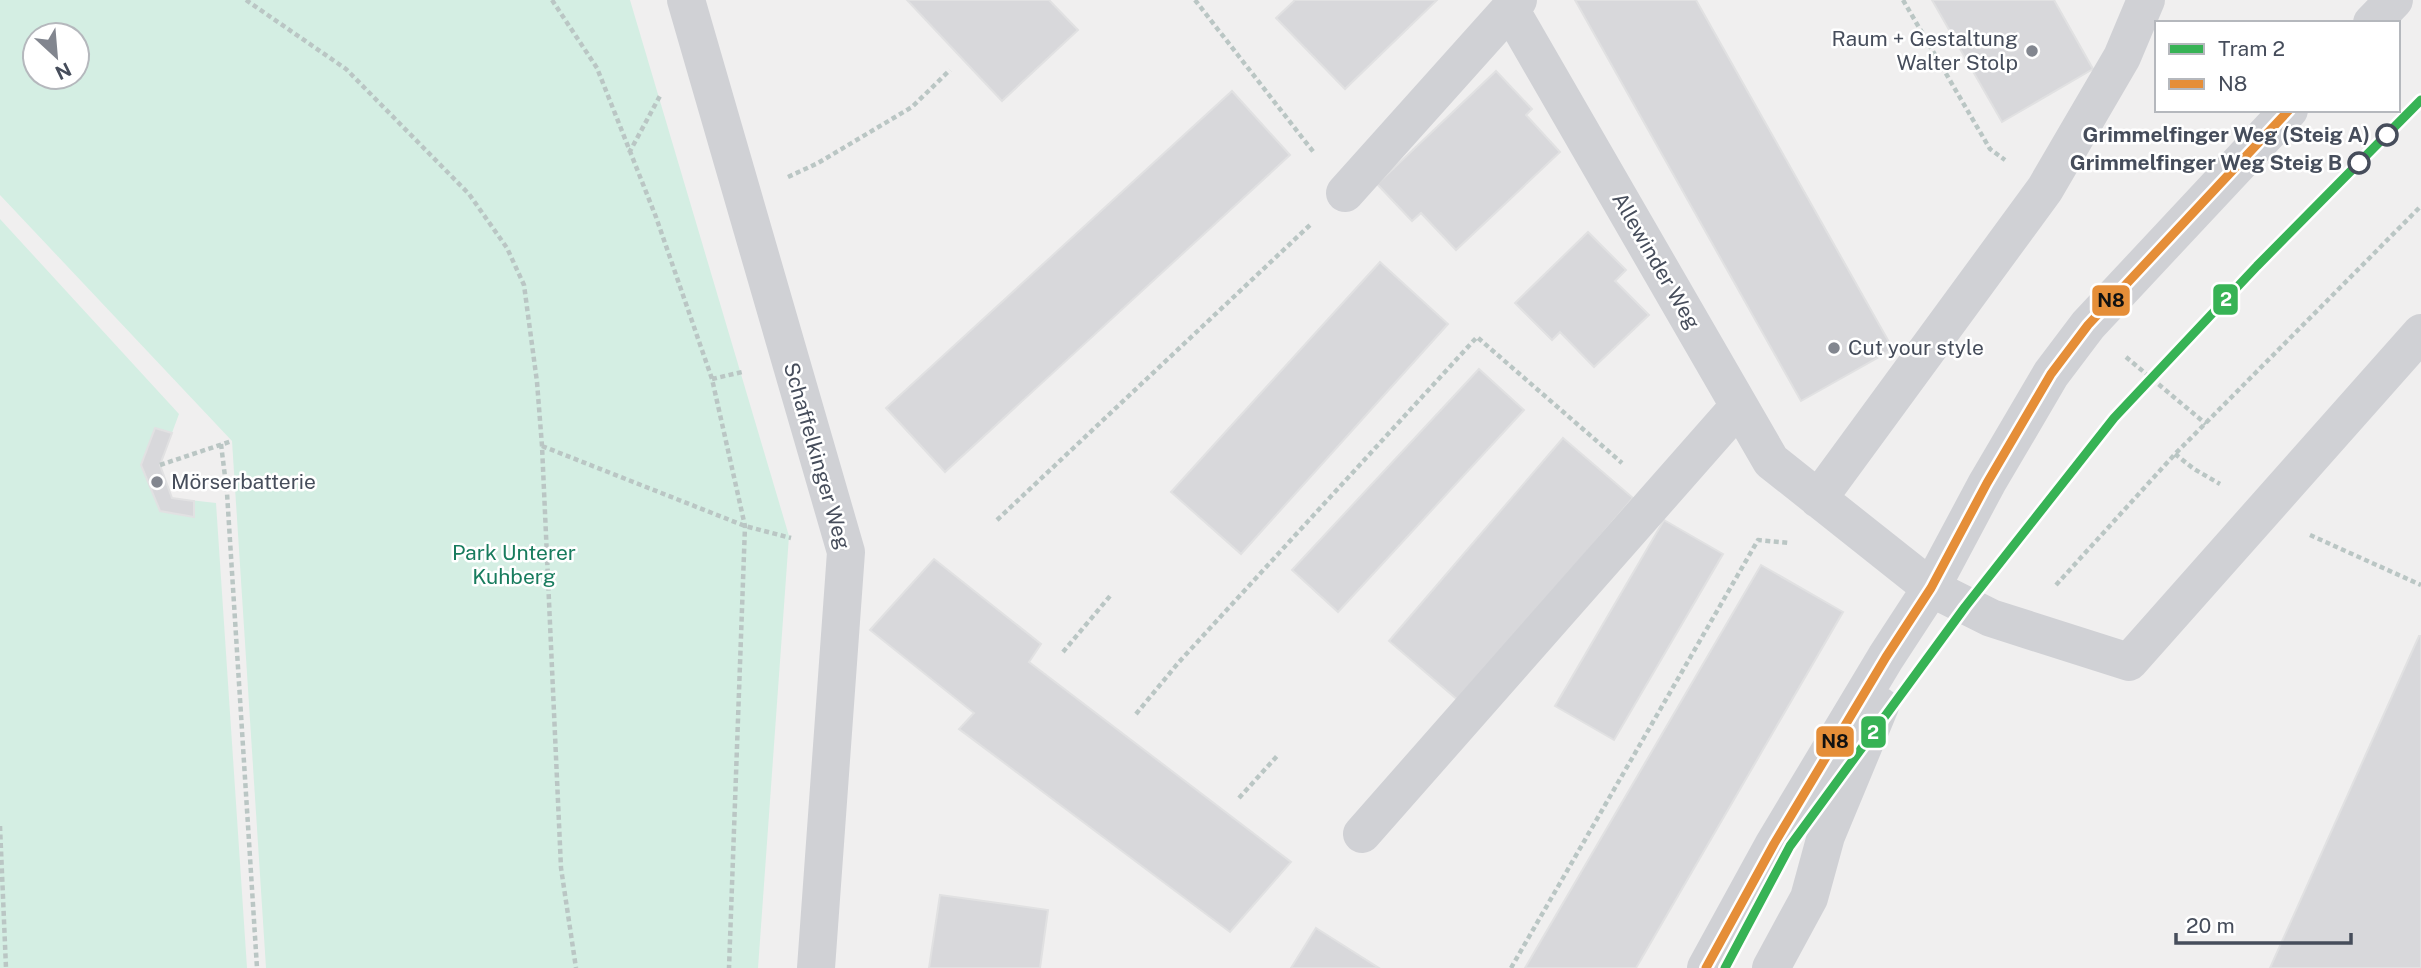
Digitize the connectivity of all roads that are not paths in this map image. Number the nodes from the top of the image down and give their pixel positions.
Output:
1 (686, 0) edge
2 (2146, 0) edge
3 (2394, 0) edge
4 (1514, 4) edge
5 (2374, 21) edge
6 (2288, 112) edge
7 (1345, 193) road end
8 (2421, 333) edge
9 (1740, 406) junction
10 (1818, 499) junction
11 (1931, 588) junction
12 (1362, 834) dead end
13 (816, 968) edge
14 (1706, 968) edge
15 (1771, 968) edge

1 - 13 street, Schaffelkinger Weg
2 - 10 street
3 - 5 street
4 - 7 street, Allewinder Weg
4 - 9 street, Allewinder Weg
6 - 11 street
8 - 11 street, Allewinder Weg
9 - 10 street, Allewinder Weg
9 - 12 street
10 - 11 street, Allewinder Weg
11 - 14 street
11 - 15 street

